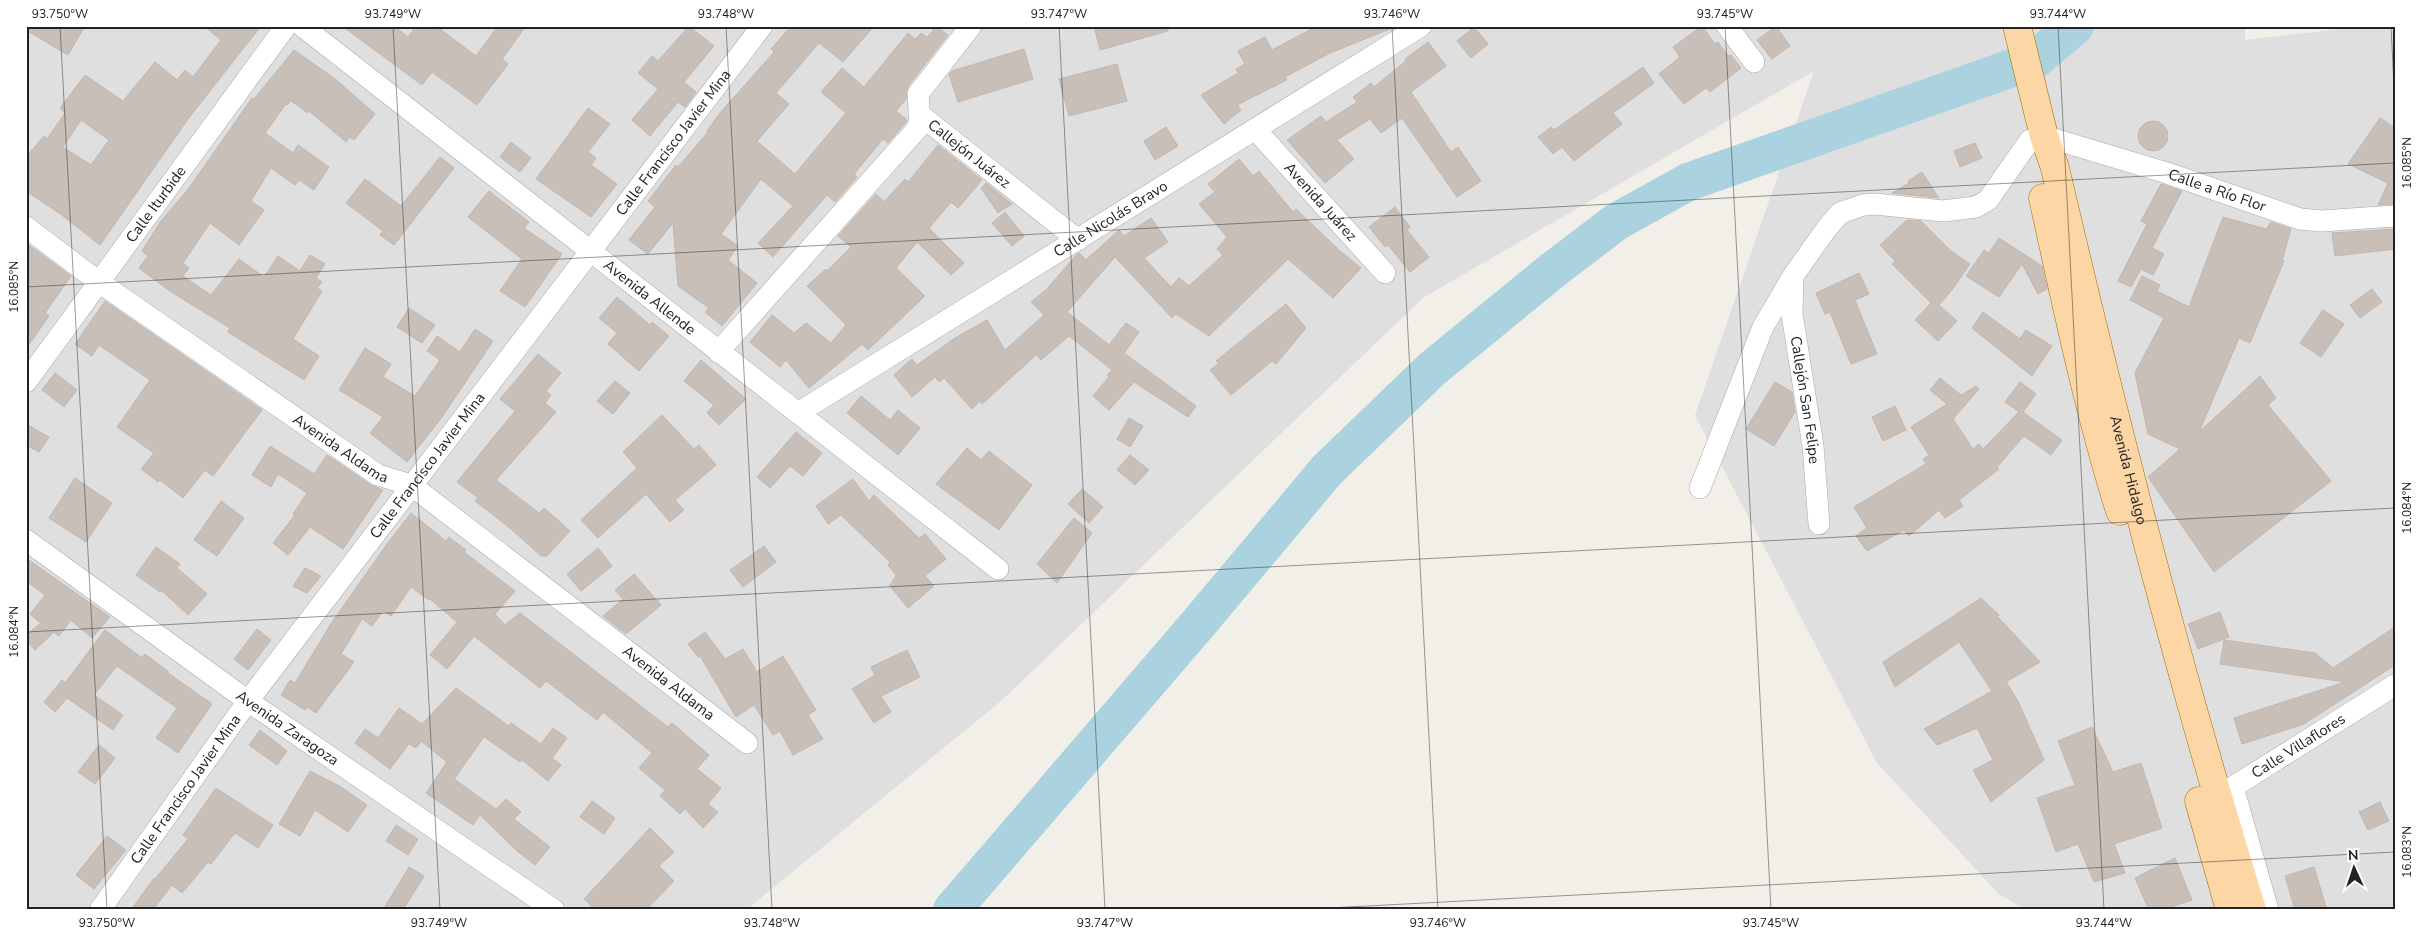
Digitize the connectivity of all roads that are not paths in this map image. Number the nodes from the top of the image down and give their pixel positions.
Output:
1 (286, 26) edge
2 (302, 26) edge
3 (762, 26) edge
4 (970, 26) edge
5 (1421, 26) edge
6 (1727, 26) edge
7 (2003, 26) edge
8 (2017, 26) edge
9 (1754, 62) dead end
10 (2031, 110) junction
11 (920, 114) junction
12 (1255, 129) junction
13 (2037, 138) junction
14 (2395, 216) edge
15 (26, 227) edge
16 (1078, 240) junction
17 (589, 251) junction
18 (1385, 273) dead end
19 (1793, 276) junction
20 (99, 282) junction
21 (718, 352) junction
22 (26, 382) edge
23 (798, 413) junction
24 (411, 484) junction
25 (1700, 488) dead end
26 (1819, 524) dead end
27 (26, 540) edge
28 (998, 569) dead end
29 (2395, 685) edge
30 (248, 701) junction
31 (747, 743) dead end
32 (2217, 796) junction
33 (100, 910) edge
34 (554, 910) edge
35 (2230, 910) edge
36 (2252, 910) edge
37 (2268, 910) edge

1 - 20 street, Calle Iturbide
2 - 17 street, Avenida Allende
3 - 17 street, Calle Francisco Javier Mina
4 - 11 street, Callejón Juárez
5 - 12 street, Calle Nicolás Bravo
6 - 9 street
7 - 10 main road, Avenida Hidalgo
8 - 10 main road, Avenida Hidalgo
10 - 13 main road, Avenida Hidalgo
11 - 16 street, Callejón Juárez
11 - 21 street
12 - 16 street, Calle Nicolás Bravo
12 - 18 street, Avenida Juárez
13 - 14 street, Calle a Río Flor
13 - 19 street
13 - 32 main road, Avenida Hidalgo
15 - 20 street, Avenida Aldama
16 - 23 street, Calle Nicolás Bravo
17 - 21 street, Avenida Allende
17 - 24 street, Calle Francisco Javier Mina
19 - 25 street
19 - 26 street, Callejón San Felipe
20 - 22 street, Calle Iturbide
20 - 24 street, Avenida Aldama
21 - 23 street, Avenida Allende
23 - 28 street, Avenida Allende
24 - 30 street, Calle Francisco Javier Mina
24 - 31 street, Avenida Aldama
27 - 30 street, Avenida Zaragoza
29 - 32 street, Calle Villaflores
30 - 33 street, Calle Francisco Javier Mina
30 - 34 street, Avenida Zaragoza
32 - 35 main road, Avenida Hidalgo
32 - 36 main road, Avenida Hidalgo
32 - 37 street

